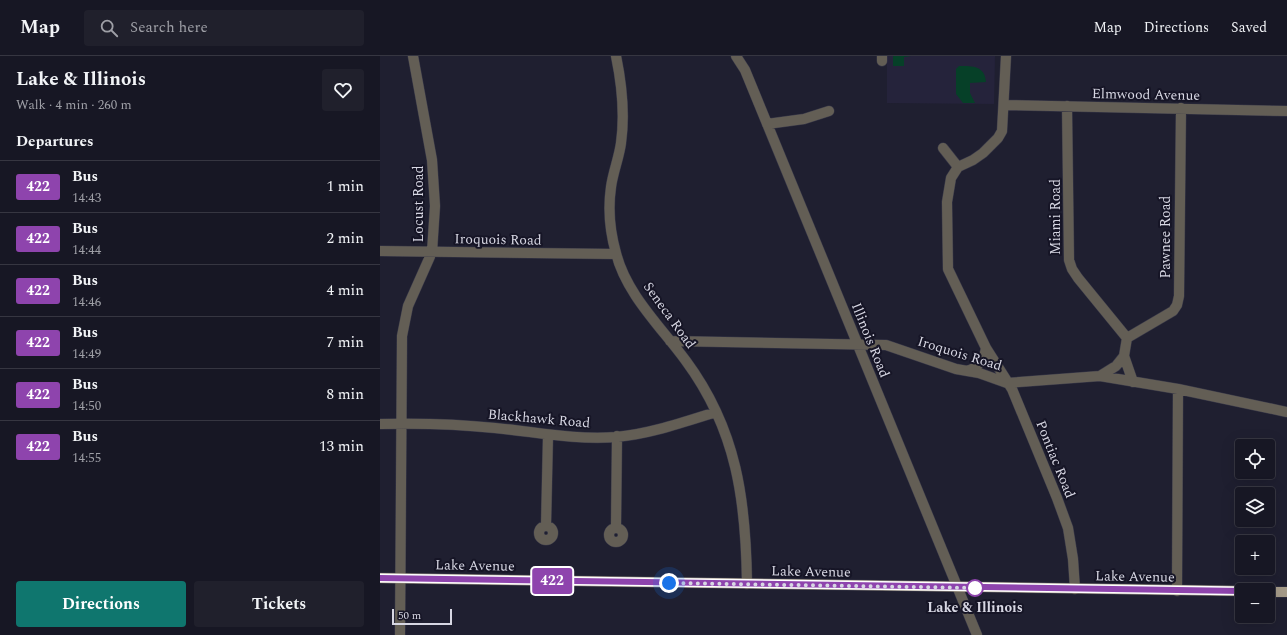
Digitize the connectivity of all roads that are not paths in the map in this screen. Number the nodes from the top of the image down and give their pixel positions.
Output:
1 (413, 56) edge
2 (616, 56) edge
3 (736, 56) edge
4 (1006, 56) edge
5 (1005, 105) junction
6 (1067, 106) junction
7 (1181, 108) junction
8 (1287, 110) edge
9 (829, 111) dead end
10 (767, 124) junction
11 (943, 148) dead end
12 (958, 167) junction
13 (380, 251) edge
14 (432, 252) junction
15 (616, 254) junction
16 (1127, 338) junction
17 (670, 341) junction
18 (858, 344) junction
19 (986, 348) junction
20 (1124, 356) junction
21 (967, 371) junction
22 (1100, 376) junction
23 (1133, 382) junction
24 (1008, 383) junction
25 (1178, 389) junction
26 (716, 412) junction
27 (1287, 412) edge
28 (380, 424) edge
29 (402, 424) junction
30 (548, 436) junction
31 (617, 436) junction
32 (546, 526) dead end
33 (616, 527) dead end
34 (380, 578) edge
35 (401, 578) junction
36 (747, 584) junction
37 (958, 588) junction
38 (1075, 589) junction
39 (1177, 591) junction
40 (1235, 591) edge
41 (1275, 592) edge
42 (1287, 592) edge
43 (400, 635) edge
44 (977, 635) edge

1 - 14 street, Locust Road
2 - 15 street, Seneca Road
3 - 10 street, Illinois Road
4 - 5 street
5 - 6 street, Elmwood Avenue
5 - 12 street
6 - 7 street, Elmwood Avenue
6 - 16 street, Miami Road
7 - 8 street, Elmwood Avenue
7 - 16 street, Pawnee Road
9 - 10 street
10 - 18 street, Illinois Road
11 - 12 street
12 - 19 street, Pontiac Road
13 - 14 street, Iroquois Road
14 - 15 street, Iroquois Road
14 - 29 street, Locust Road
15 - 17 street, Seneca Road
16 - 20 street
17 - 18 street, Iroquois Road
17 - 26 street, Seneca Road
18 - 21 street, Iroquois Road
18 - 37 street, Illinois Road
19 - 21 street
19 - 24 street, Pontiac Road
20 - 22 street
20 - 23 street
21 - 24 street, Iroquois Road
22 - 23 street, Iroquois Road
22 - 24 street, Iroquois Road
23 - 25 street, Iroquois Road
24 - 38 street, Pontiac Road
25 - 27 street, Iroquois Road
25 - 39 street
26 - 31 street, Blackhawk Road
26 - 36 street, Seneca Road
28 - 29 street, Blackhawk Road
29 - 30 street, Blackhawk Road
29 - 35 street, Locust Road
30 - 31 street, Blackhawk Road
30 - 32 street
31 - 33 street
34 - 35 main road, Lake Avenue
35 - 36 main road, Lake Avenue
35 - 43 street, Locust Road
36 - 37 main road, Lake Avenue
37 - 38 main road, Lake Avenue
37 - 44 street, Illinois Road
38 - 39 main road, Lake Avenue
39 - 40 main road, Lake Avenue
41 - 42 main road

